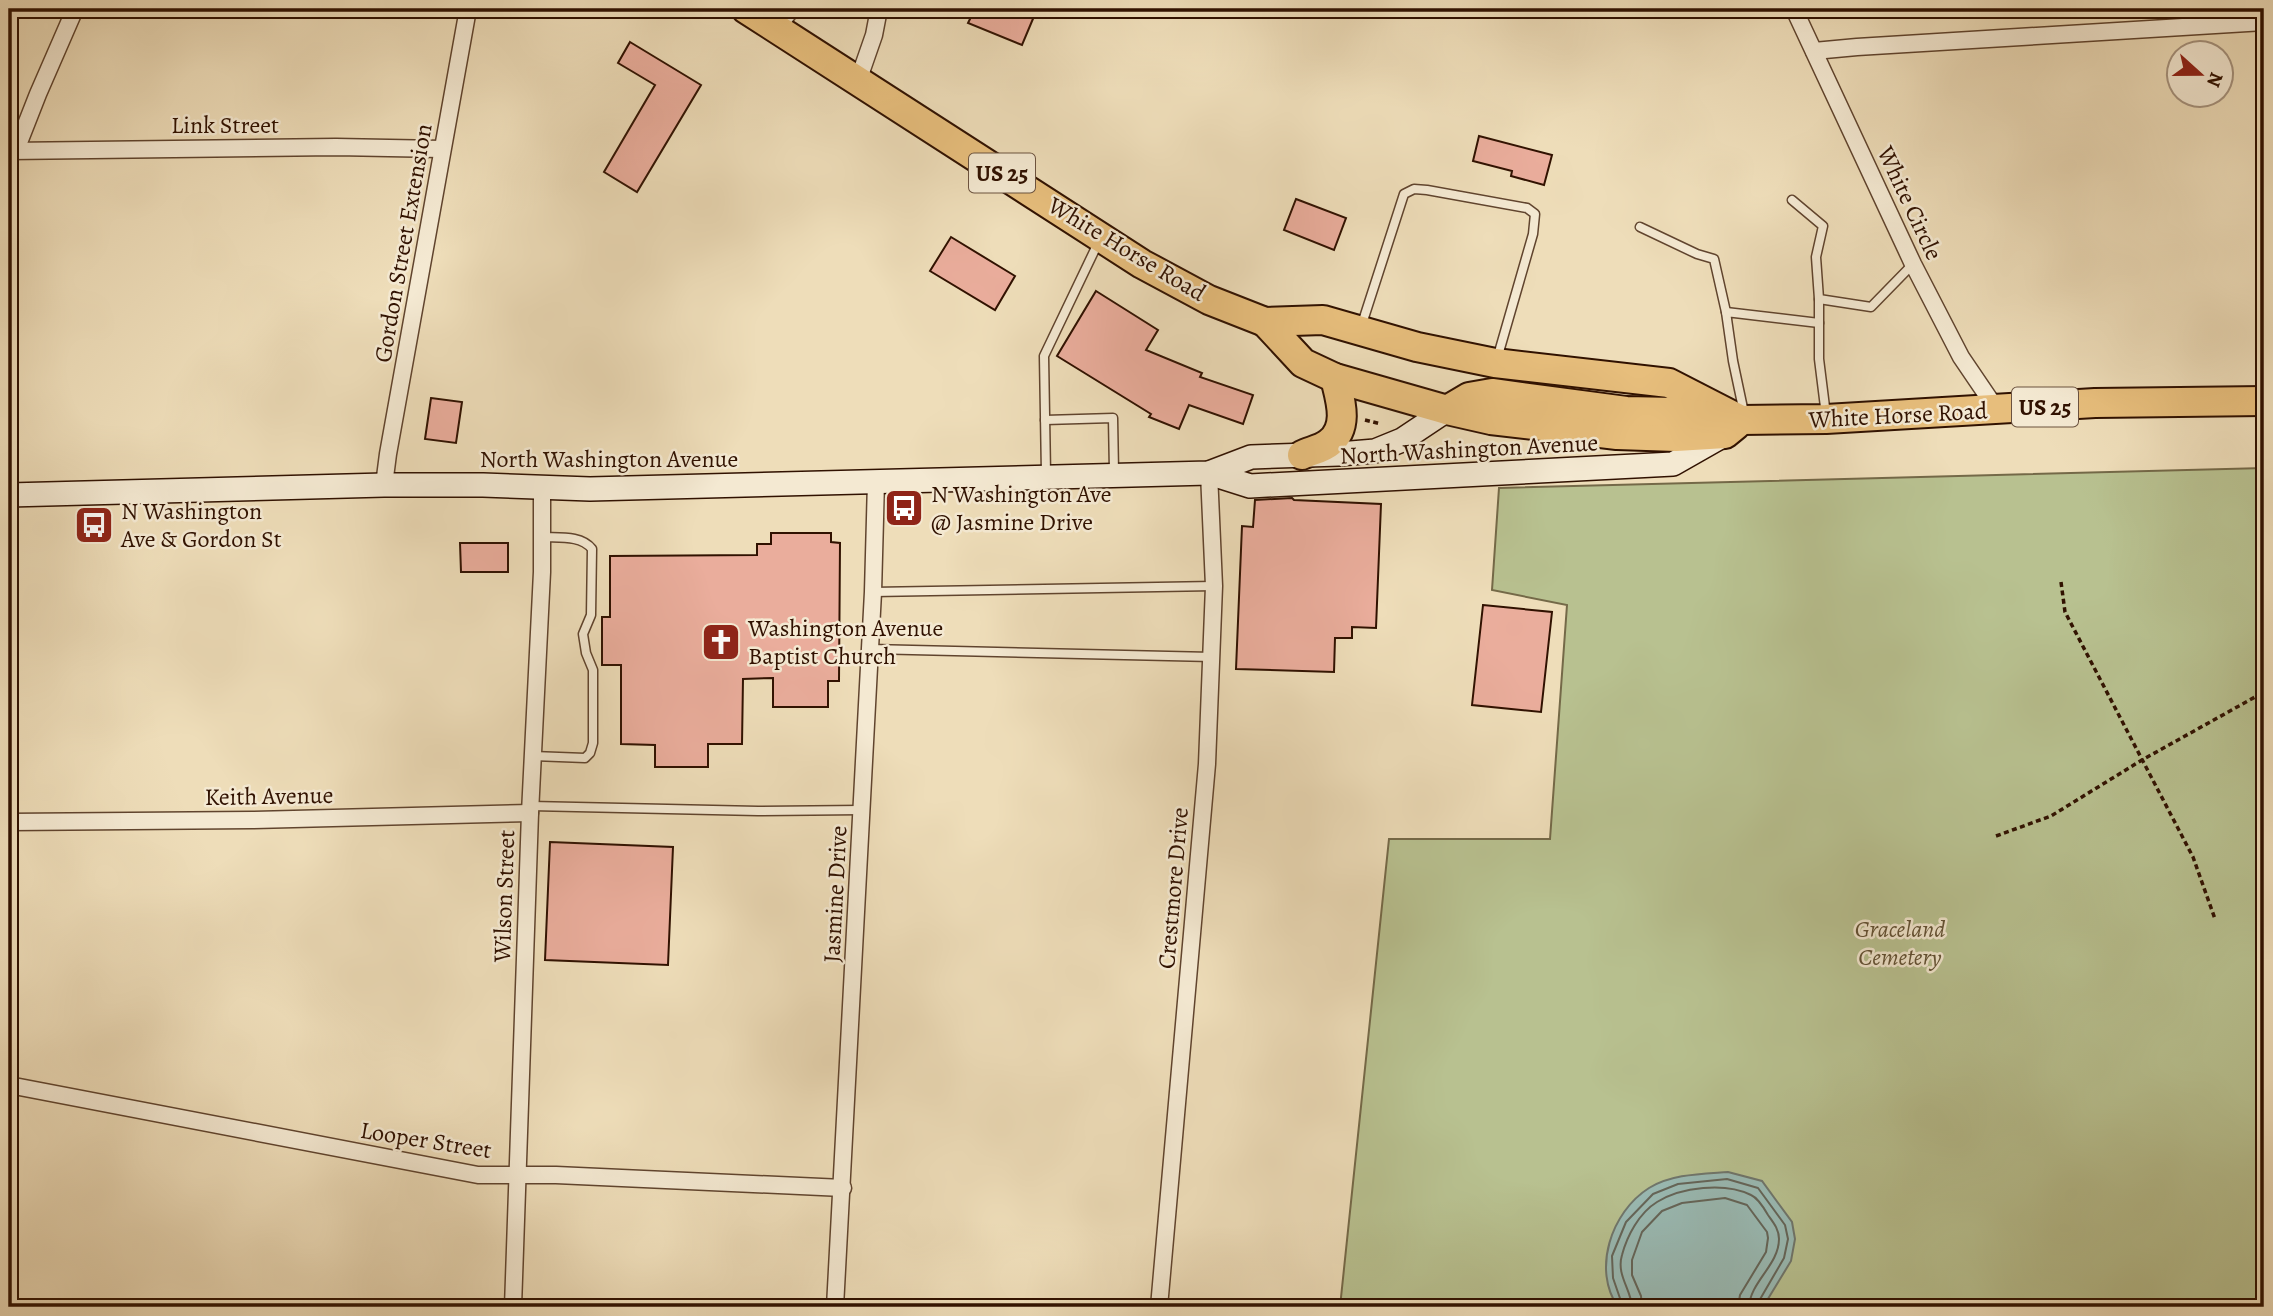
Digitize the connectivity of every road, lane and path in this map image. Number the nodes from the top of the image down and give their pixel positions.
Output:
1 (75, 9) edge
2 (468, 9) edge
3 (746, 9) edge
4 (879, 9) edge
5 (1794, 9) edge
6 (788, 20) edge
7 (2264, 22) edge
8 (1814, 51) junction
9 (859, 81) junction
10 (442, 149) junction
11 (12, 151) edge
12 (1793, 200) dead end
13 (1640, 227) dead end
14 (1101, 236) junction
15 (1913, 264) junction
16 (1819, 299) junction
17 (1726, 312) junction
18 (1265, 322) junction
19 (1819, 323) junction
20 (1360, 329) junction
21 (1495, 363) junction
22 (1335, 378) junction
23 (2264, 401) edge
24 (1447, 410) junction
25 (1997, 410) junction
26 (1364, 419) dead end
27 (1826, 419) junction
28 (1045, 420) junction
29 (1737, 425) junction
30 (1386, 426) dead end
31 (1302, 455) junction
32 (1209, 473) junction
33 (1114, 475) junction
34 (1046, 477) junction
35 (876, 482) junction
36 (384, 485) junction
37 (542, 487) junction
38 (9, 495) edge
39 (542, 537) junction
40 (2061, 582) dead end
41 (1214, 586) junction
42 (873, 592) junction
43 (870, 649) junction
44 (1212, 657) junction
45 (2264, 692) edge
46 (533, 755) junction
47 (2142, 760) junction
48 (530, 810) junction
49 (862, 810) junction
50 (9, 822) edge
51 (1996, 836) dead end
52 (2215, 919) dead end
53 (9, 1085) edge
54 (517, 1175) junction
55 (843, 1188) junction
56 (513, 1307) edge
57 (835, 1307) edge
58 (1159, 1307) edge

1 - 11 street
2 - 10 street, Gordon Street Extension
3 - 6 highway, White Horse Road / US 25
4 - 9 street
5 - 8 street, White Circle
6 - 9 highway, White Horse Road / US 25
7 - 8 street
8 - 15 street, White Circle
9 - 14 highway, White Horse Road / US 25
10 - 11 street, Link Street
10 - 36 street, Gordon Street Extension
12 - 16 lane
13 - 17 lane
14 - 18 highway, White Horse Road / US 25
14 - 28 lane
15 - 16 lane
15 - 25 street, White Circle
16 - 19 lane
17 - 19 lane
17 - 29 lane
18 - 20 highway, White Horse Road / US 25
18 - 22 highway, White Horse Road / US 25
19 - 27 lane
20 - 21 highway, White Horse Road / US 25
20 - 21 lane
21 - 29 highway, White Horse Road / US 25
22 - 24 highway, White Horse Road / US 25
22 - 31 highway
23 - 25 highway, White Horse Road / US 25
24 - 29 highway
24 - 31 main road, North Washington Avenue
25 - 27 highway, White Horse Road / US 25
26 - 30 path
27 - 29 highway, White Horse Road / US 25
28 - 33 lane
28 - 34 lane
29 - 32 main road, North Washington Avenue
31 - 32 main road, North Washington Avenue
32 - 33 main road, North Washington Avenue
32 - 41 street, Crestmore Drive
33 - 34 main road, North Washington Avenue
34 - 35 main road, North Washington Avenue
35 - 37 main road, North Washington Avenue
35 - 42 street, Jasmine Drive
36 - 37 main road, North Washington Avenue
36 - 38 main road, North Washington Avenue
37 - 39 street, Wilson Street
39 - 46 street, Wilson Street
39 - 46 lane
40 - 47 path
41 - 42 lane
41 - 44 street, Crestmore Drive
42 - 43 street, Jasmine Drive
43 - 44 lane
43 - 49 street, Jasmine Drive
44 - 58 street, Crestmore Drive
45 - 47 path
46 - 48 street, Wilson Street
47 - 51 path
47 - 52 path
48 - 49 lane
48 - 50 street, Keith Avenue
48 - 54 street, Wilson Street
49 - 55 street, Jasmine Drive
53 - 54 street, Looper Street
54 - 55 street, Looper Street
54 - 56 street, Wilson Street
55 - 57 street, Jasmine Drive

